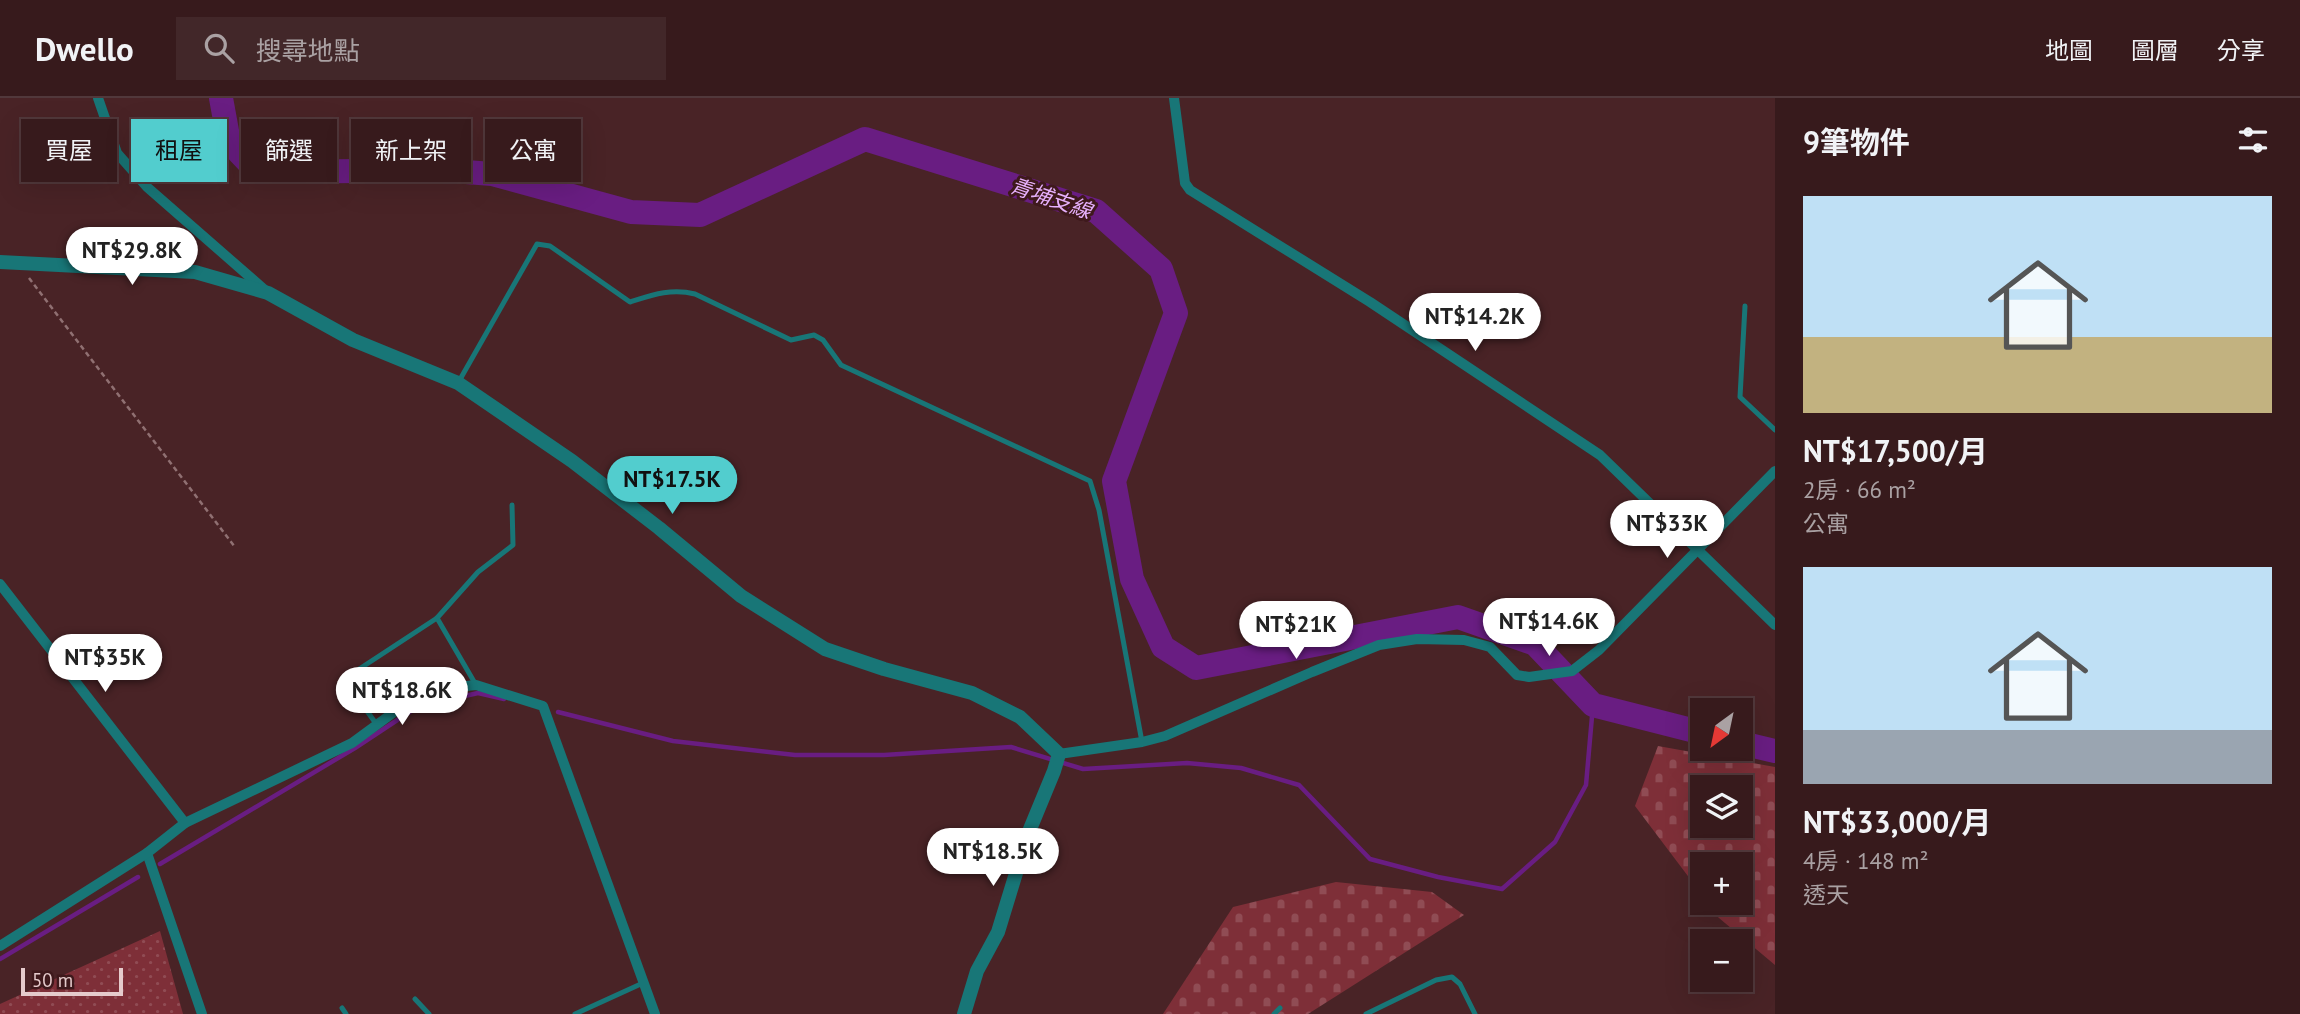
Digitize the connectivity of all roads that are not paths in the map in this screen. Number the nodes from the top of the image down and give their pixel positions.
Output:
1 (98, 98) edge
2 (1174, 98) edge
3 (0, 262) edge
4 (268, 293) junction
5 (1745, 306) dead end
6 (458, 383) junction
7 (1775, 430) edge
8 (1775, 471) edge
9 (512, 505) dead end
10 (1700, 550) junction
11 (0, 584) edge
12 (437, 618) junction
13 (1775, 625) edge
14 (476, 685) junction
15 (377, 725) junction
16 (1142, 742) junction
17 (1059, 754) junction
18 (184, 823) junction
19 (147, 853) junction
20 (0, 946) edge
21 (643, 983) junction
22 (415, 999) dead end
23 (1280, 1008) dead end
24 (202, 1014) edge
25 (429, 1014) edge
26 (575, 1014) edge
27 (655, 1014) edge
28 (964, 1014) edge
29 (1274, 1014) edge
30 (1366, 1014) edge
31 (1475, 1014) edge

1 - 4 street
2 - 10 street
3 - 4 street
4 - 6 street
5 - 7 lane
6 - 16 lane
6 - 17 street
8 - 10 street
9 - 12 lane
10 - 13 street
10 - 16 street
11 - 18 street
12 - 14 lane
12 - 15 lane
14 - 15 street
14 - 21 street
15 - 18 street
16 - 17 street
17 - 28 street
18 - 19 street
19 - 20 street
19 - 24 street
21 - 26 lane
21 - 27 street
22 - 25 lane
23 - 29 lane
30 - 31 lane

